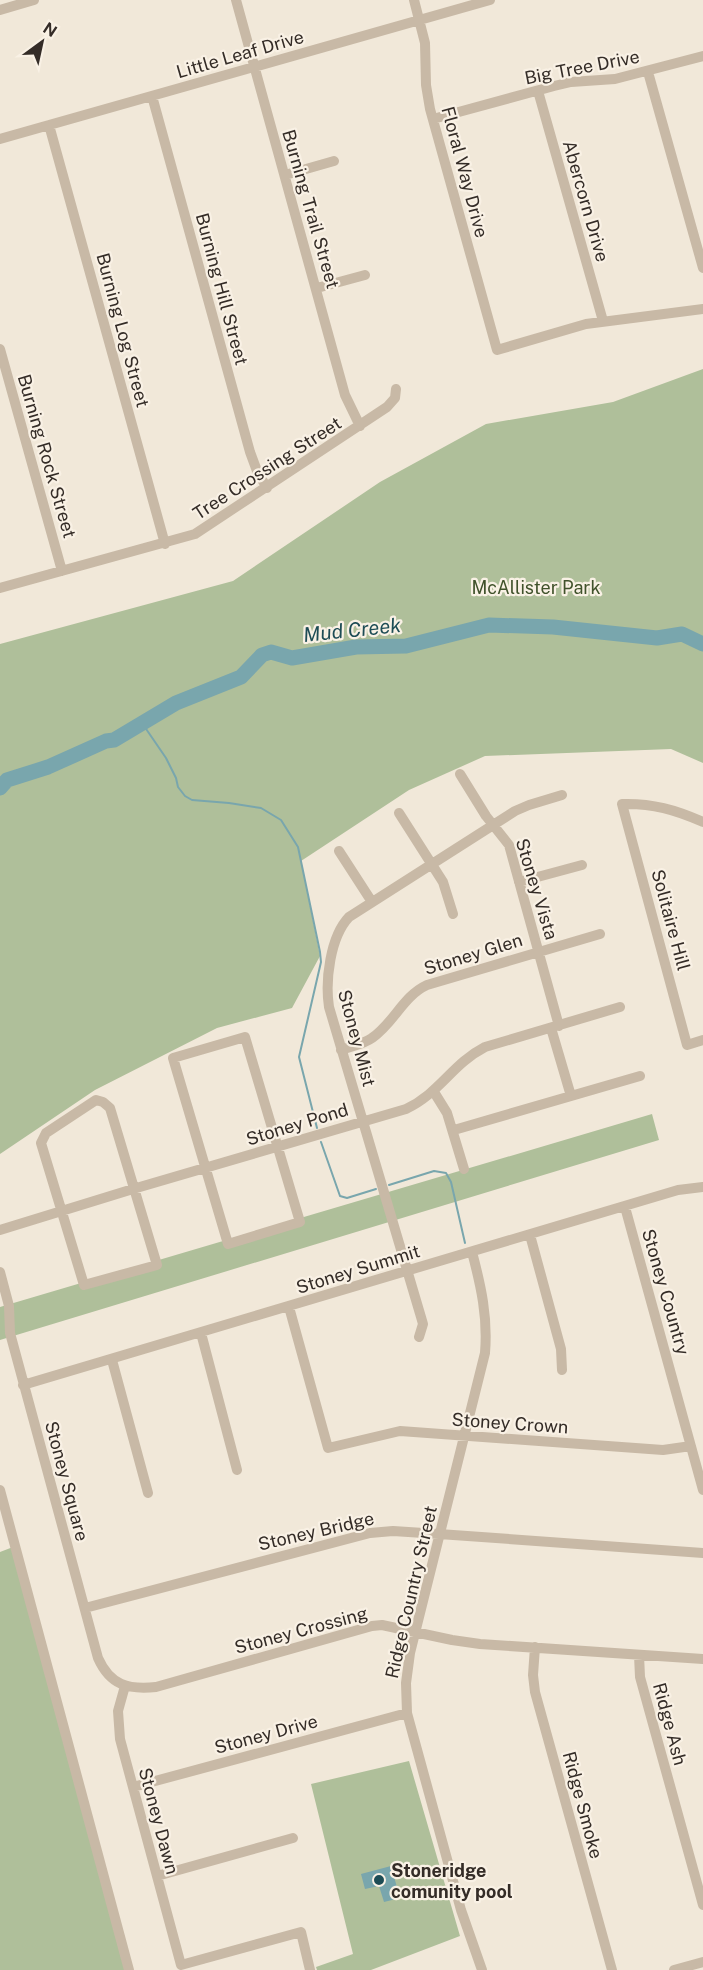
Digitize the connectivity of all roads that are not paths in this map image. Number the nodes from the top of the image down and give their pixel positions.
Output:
1 (34, 0) edge
2 (236, 0) edge
3 (414, 0) edge
4 (490, 0) edge
5 (0, 10) edge
6 (420, 20) junction
7 (703, 57) edge
8 (254, 67) junction
9 (648, 72) junction
10 (538, 91) junction
11 (152, 96) junction
12 (433, 119) junction
13 (49, 125) junction
14 (0, 139) edge
15 (334, 161) dead end
16 (285, 175) junction
17 (703, 268) edge
18 (365, 275) dead end
19 (317, 288) junction
20 (703, 309) edge
21 (603, 321) junction
22 (0, 349) edge
23 (396, 389) dead end
24 (360, 426) junction
25 (267, 488) junction
26 (165, 544) junction
27 (62, 571) junction
28 (0, 588) edge
29 (460, 774) dead end
30 (562, 795) dead end
31 (399, 813) dead end
32 (703, 822) edge
33 (494, 824) junction
34 (339, 851) dead end
35 (432, 863) junction
36 (582, 865) dead end
37 (519, 882) junction
38 (372, 903) junction
39 (453, 915) dead end
40 (600, 933) dead end
41 (538, 951) junction
42 (620, 1006) dead end
43 (555, 1027) junction
44 (703, 1040) edge
45 (341, 1050) junction
46 (640, 1076) dead end
47 (434, 1092) junction
48 (571, 1096) junction
49 (363, 1122) junction
50 (454, 1130) junction
51 (278, 1147) junction
52 (205, 1168) junction
53 (464, 1169) dead end
54 (703, 1187) edge
55 (133, 1189) junction
56 (625, 1207) junction
57 (61, 1211) junction
58 (0, 1230) edge
59 (530, 1235) junction
60 (472, 1252) junction
61 (408, 1271) junction
62 (0, 1272) edge
63 (289, 1307) junction
64 (201, 1333) junction
65 (418, 1337) dead end
66 (112, 1360) junction
67 (562, 1370) dead end
68 (23, 1385) junction
69 (464, 1436) junction
70 (691, 1446) junction
71 (237, 1470) dead end
72 (0, 1490) edge
73 (703, 1490) edge
74 (148, 1493) dead end
75 (440, 1534) junction
76 (703, 1553) edge
77 (85, 1608) junction
78 (416, 1632) junction
79 (535, 1647) junction
80 (639, 1655) junction
81 (703, 1659) edge
82 (125, 1686) junction
83 (407, 1713) junction
84 (133, 1787) junction
85 (293, 1838) dead end
86 (157, 1876) junction
87 (703, 1905) edge
88 (703, 1962) edge
89 (129, 1970) edge
90 (310, 1970) edge
91 (482, 1970) edge
92 (612, 1970) edge
93 (674, 1970) edge

1 - 5 street
2 - 8 street, Burning Trail Street
3 - 6 street, Floral Way Drive
4 - 6 street, Little Leaf Drive
6 - 8 street, Little Leaf Drive
6 - 12 street, Floral Way Drive
7 - 9 street, Big Tree Drive
8 - 11 street, Little Leaf Drive
8 - 16 street, Burning Trail Street
9 - 10 street, Big Tree Drive
9 - 17 street
10 - 12 street, Big Tree Drive
10 - 21 street, Abercorn Drive
11 - 13 street, Little Leaf Drive
11 - 25 street, Burning Hill Street
12 - 21 street, Floral Way Drive
13 - 14 street, Little Leaf Drive
13 - 26 street, Burning Log Street
15 - 16 street
16 - 19 street, Burning Trail Street
18 - 19 street
19 - 24 street, Burning Trail Street
20 - 21 street
22 - 27 street, Burning Rock Street
23 - 24 street, Tree Crossing Street
24 - 25 street, Tree Crossing Street
25 - 26 street, Tree Crossing Street
26 - 27 street, Tree Crossing Street
27 - 28 street, Tree Crossing Street
29 - 33 street, Stoney Vista
30 - 33 street, Stoney Mist
31 - 35 street
32 - 44 street, Solitaire Hill
33 - 35 street, Stoney Mist
33 - 37 street, Stoney Vista
34 - 38 street
35 - 38 street, Stoney Mist
35 - 39 street
36 - 37 street
37 - 41 street, Stoney Vista
38 - 45 street, Stoney Mist
40 - 41 street, Stoney Glen
41 - 43 street, Stoney Vista
41 - 45 street, Stoney Glen
42 - 43 street, Stoney Pond
43 - 47 street, Stoney Pond
43 - 48 street, Stoney Vista
45 - 49 street, Stoney Mist
46 - 48 street
47 - 49 street, Stoney Pond
47 - 50 street
48 - 50 street
49 - 51 street, Stoney Pond
49 - 61 street, Stoney Mist
50 - 53 street
51 - 52 street, Stoney Pond
51 - 52 street
51 - 52 street
52 - 55 street, Stoney Pond
54 - 56 street, Stoney Summit
55 - 57 street, Stoney Pond
55 - 57 street
55 - 57 street
56 - 59 street, Stoney Summit
56 - 70 street, Stoney Country
57 - 58 street, Stoney Pond
59 - 60 street, Stoney Summit
59 - 67 street
60 - 61 street, Stoney Summit
60 - 69 street, Ridge Country Street
61 - 63 street, Stoney Summit
61 - 65 street, Stoney Mist
62 - 68 street, Stoney Square
63 - 64 street, Stoney Summit
63 - 69 street, Stoney Crown
64 - 66 street, Stoney Summit
64 - 71 street
66 - 68 street, Stoney Summit
66 - 74 street
68 - 77 street, Stoney Square
69 - 70 street, Stoney Crown
69 - 75 street, Ridge Country Street
70 - 73 street, Stoney Country
72 - 89 street
75 - 76 street, Stoney Bridge
75 - 77 street, Stoney Bridge
75 - 78 street, Ridge Country Street
77 - 82 street, Stoney Square
78 - 79 street, Stoney Crossing
78 - 82 street, Stoney Crossing
78 - 83 street, Ridge Country Street
79 - 80 street, Stoney Crossing
79 - 92 street, Ridge Smoke
80 - 81 street, Stoney Crossing
80 - 87 street, Ridge Ash
82 - 84 street, Stoney Dawn
83 - 84 street, Stoney Drive
83 - 91 street, Ridge Country Street
84 - 86 street, Stoney Dawn
85 - 86 street
86 - 90 street, Stoney Dawn
88 - 93 street

